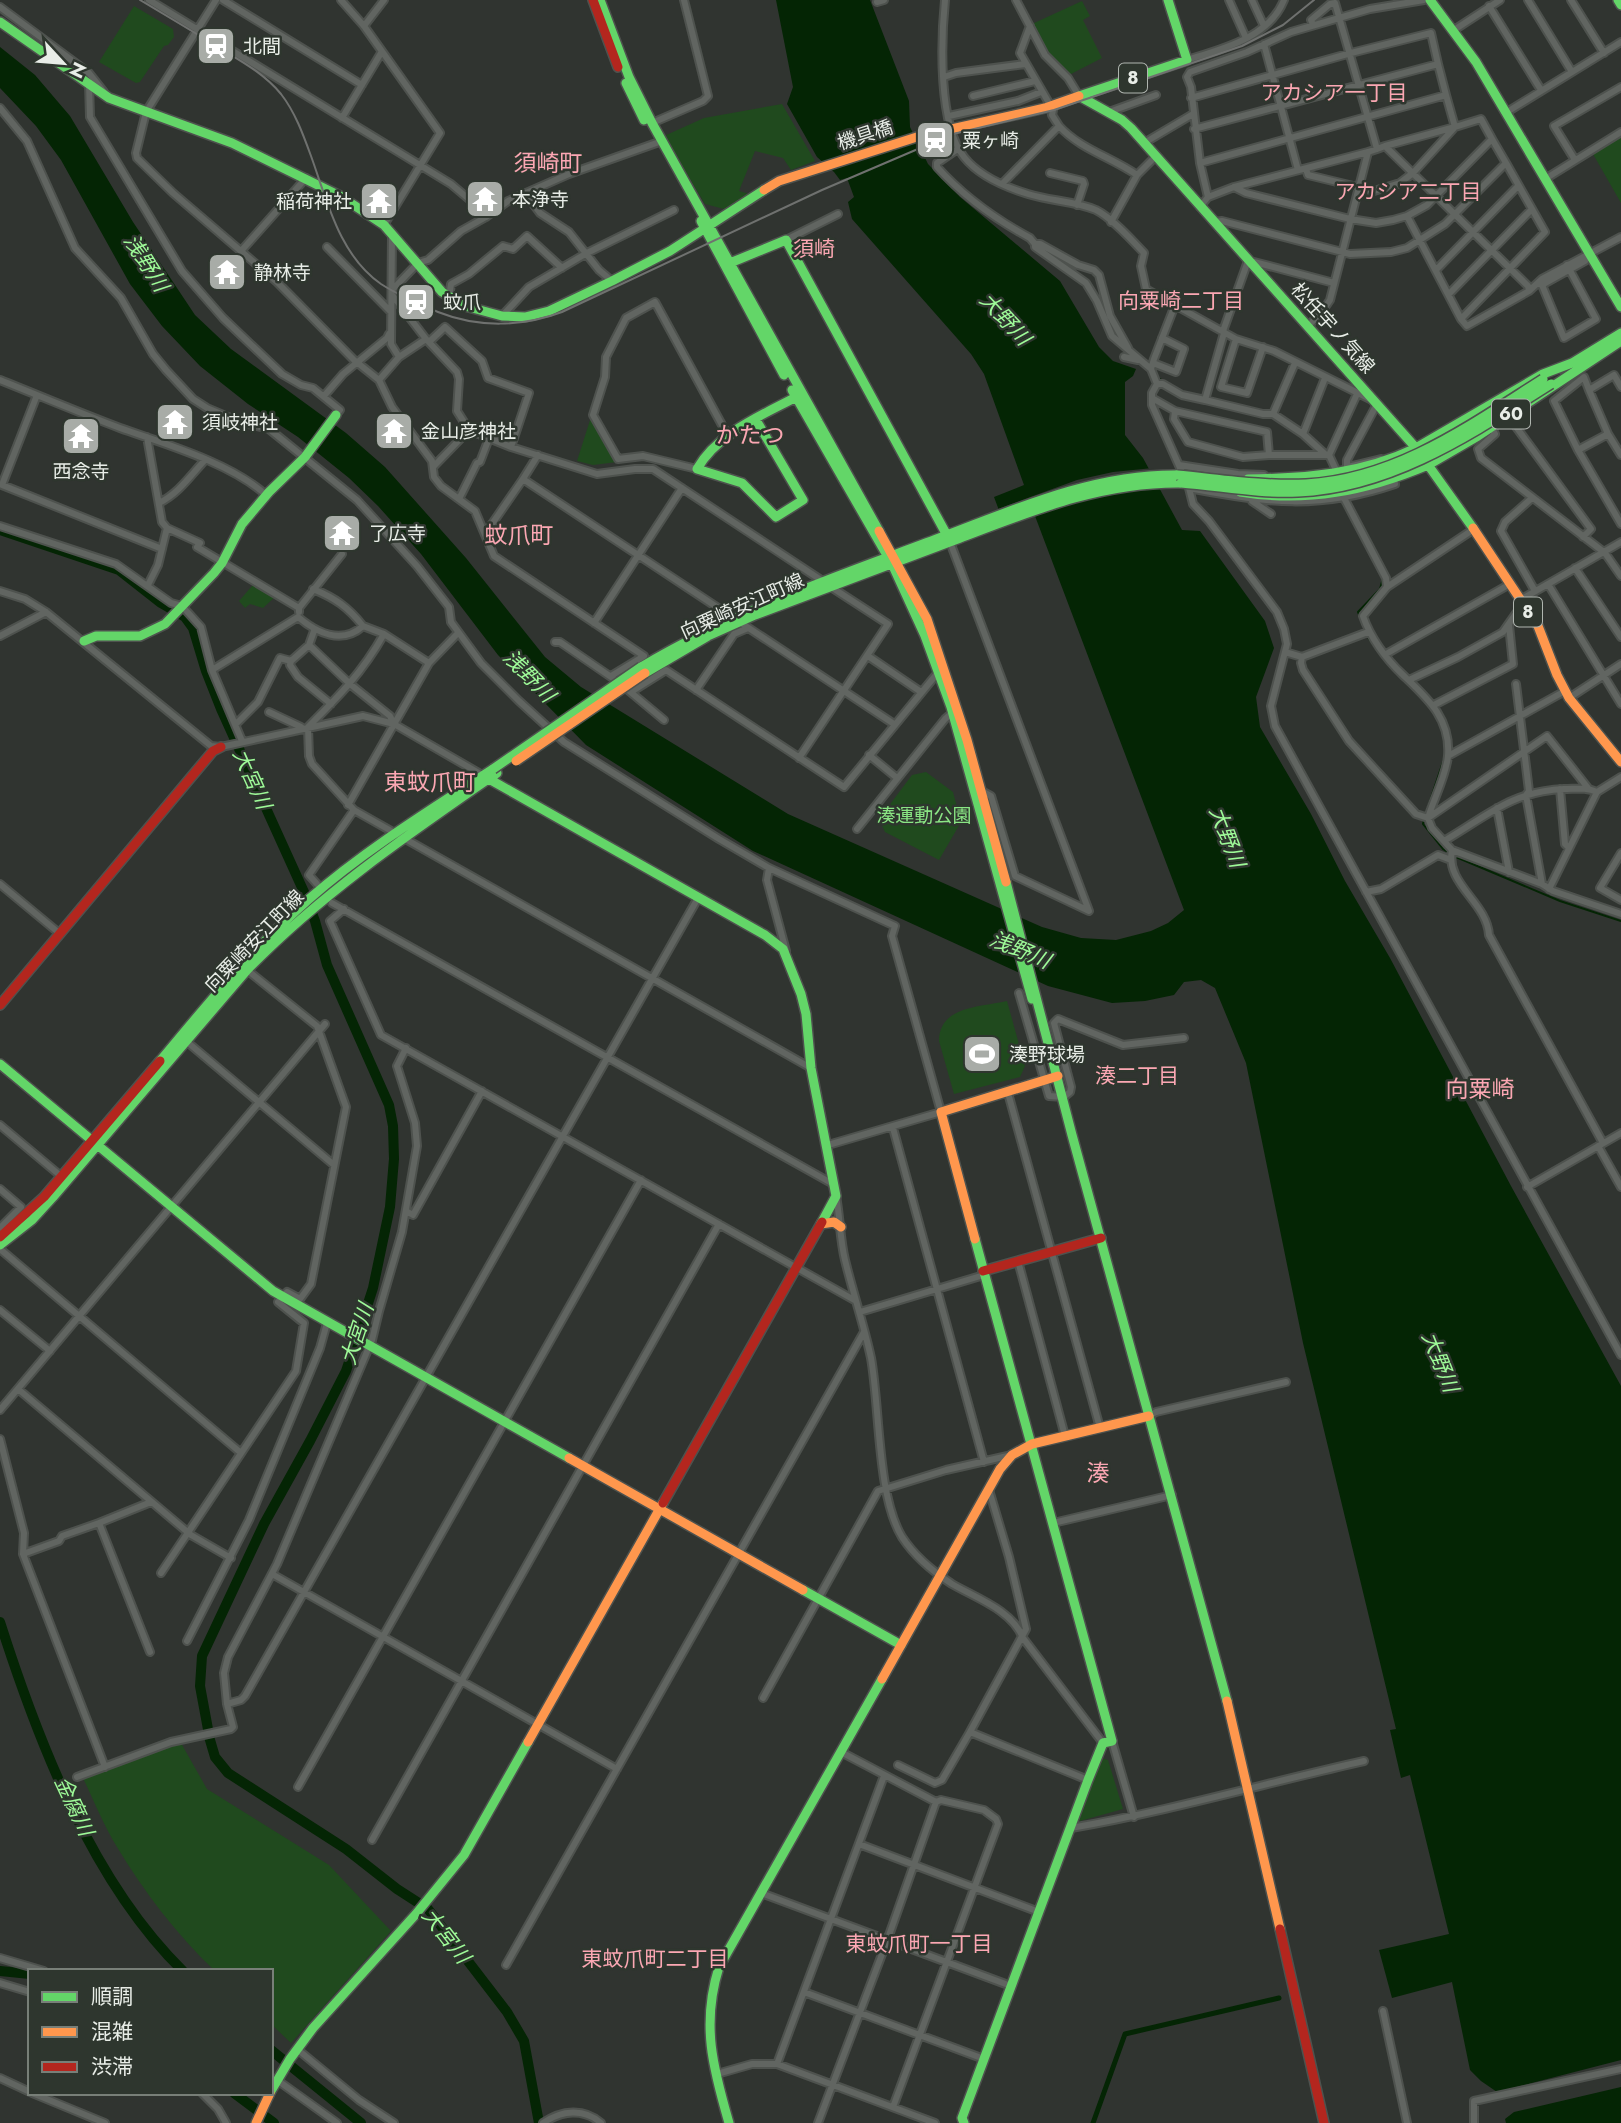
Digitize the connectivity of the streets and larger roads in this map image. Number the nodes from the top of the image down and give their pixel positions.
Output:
1 (149, 0) edge
2 (216, 0) edge
3 (223, 0) edge
4 (341, 0) edge
5 (384, 0) edge
6 (593, 0) edge
7 (600, 0) edge
8 (684, 0) edge
9 (945, 0) edge
10 (1016, 0) edge
11 (1168, 0) edge
12 (1229, 0) edge
13 (1252, 0) edge
14 (1284, 0) edge
15 (1367, 0) edge
16 (1412, 0) edge
17 (1424, 0) edge
18 (1430, 0) edge
19 (1500, 0) edge
20 (1528, 0) edge
21 (1571, 0) edge
22 (1618, 0) edge
23 (1621, 5) edge
24 (1489, 6) junction
25 (0, 8) edge
26 (1370, 9) junction
27 (1341, 17) junction
28 (0, 22) edge
29 (1313, 25) junction
30 (364, 26) junction
31 (1030, 26) junction
32 (1264, 26) junction
33 (197, 28) junction
34 (1454, 30) junction
35 (1246, 38) junction
36 (1621, 42) edge
37 (1264, 44) junction
38 (1224, 49) junction
39 (381, 52) junction
40 (1351, 53) junction
41 (1604, 53) junction
42 (1232, 57) junction
43 (1187, 60) junction
44 (1025, 64) junction
45 (1438, 64) junction
46 (1572, 72) junction
47 (1272, 75) junction
48 (944, 77) junction
49 (1035, 81) junction
50 (89, 83) junction
51 (1360, 85) junction
52 (362, 86) junction
53 (1621, 87) edge
54 (1541, 90) junction
55 (1041, 92) junction
56 (1156, 94) dead end
57 (1446, 95) junction
58 (973, 96) dead end
59 (1079, 96) junction
60 (109, 98) junction
61 (1191, 98) junction
62 (1049, 106) junction
63 (1280, 106) junction
64 (0, 108) edge
65 (146, 112) junction
66 (1109, 112) junction
67 (1507, 112) junction
68 (1193, 114) junction
69 (948, 116) junction
70 (1368, 117) junction
71 (342, 118) junction
72 (652, 123) junction
73 (1059, 126) junction
74 (1455, 127) junction
75 (952, 129) junction
76 (1194, 129) junction
77 (1621, 132) edge
78 (1290, 138) junction
79 (1492, 139) junction
80 (659, 141) junction
81 (1144, 143) junction
82 (1385, 146) junction
83 (959, 148) junction
84 (1377, 149) junction
85 (1368, 152) junction
86 (1155, 157) junction
87 (1575, 160) junction
88 (1200, 163) junction
89 (1506, 163) junction
90 (421, 165) junction
91 (1302, 170) junction
92 (1049, 173) dead end
93 (1413, 173) junction
94 (1137, 175) junction
95 (306, 178) junction
96 (1545, 178) junction
97 (1003, 183) junction
98 (1518, 186) junction
99 (1234, 187) junction
100 (1359, 188) junction
101 (525, 193) junction
102 (1436, 195) junction
103 (1208, 197) junction
104 (1077, 205) junction
105 (1200, 207) junction
106 (1532, 209) junction
107 (674, 210) dead end
108 (838, 214) dead end
109 (1455, 215) junction
110 (1408, 216) junction
111 (486, 217) junction
112 (1350, 219) junction
113 (1111, 222) junction
114 (1214, 222) junction
115 (384, 225) junction
116 (707, 226) junction
117 (1473, 232) junction
118 (392, 234) junction
119 (1621, 237) edge
120 (786, 240) junction
121 (1419, 240) junction
122 (1035, 244) junction
123 (327, 247) dead end
124 (242, 250) junction
125 (1492, 250) junction
126 (1342, 252) junction
127 (585, 254) junction
128 (1589, 255) junction
129 (1250, 262) junction
130 (418, 263) junction
131 (727, 264) junction
132 (1568, 267) junction
133 (562, 268) junction
134 (1509, 268) junction
135 (1436, 271) junction
136 (612, 281) junction
137 (1334, 283) junction
138 (1540, 285) junction
139 (1529, 291) junction
140 (392, 293) junction
141 (1449, 294) junction
142 (449, 297) junction
143 (1175, 305) junction
144 (1621, 307) edge
145 (391, 312) junction
146 (502, 316) junction
147 (1461, 319) junction
148 (1308, 326) junction
149 (390, 332) junction
150 (1224, 332) junction
151 (1621, 333) edge
152 (1162, 338) junction
153 (1236, 339) junction
154 (428, 341) junction
155 (1621, 341) edge
156 (1263, 347) junction
157 (1128, 350) junction
158 (399, 357) junction
159 (1124, 357) dead end
160 (1140, 360) junction
161 (1591, 360) junction
162 (357, 361) junction
163 (1295, 363) junction
164 (1572, 363) junction
165 (1152, 366) junction
166 (1325, 378) junction
167 (0, 380) edge
168 (379, 380) junction
169 (1547, 381) junction
170 (1157, 384) junction
171 (1621, 387) edge
172 (1589, 390) junction
173 (1357, 394) junction
174 (37, 395) junction
175 (799, 395) junction
176 (324, 396) junction
177 (1152, 398) junction
178 (1205, 398) junction
179 (1376, 403) junction
180 (1175, 411) junction
181 (1273, 414) junction
182 (336, 415) joint
183 (757, 420) junction
184 (1511, 420) dead end
185 (1491, 427) junction
186 (469, 429) junction
187 (1303, 434) junction
188 (1608, 434) junction
189 (728, 436) junction
190 (147, 437) junction
191 (492, 438) junction
192 (511, 447) junction
193 (1416, 448) junction
194 (1578, 450) junction
195 (538, 455) junction
196 (1269, 455) junction
197 (1328, 455) junction
198 (306, 456) junction
199 (1621, 456) edge
200 (205, 460) junction
201 (1383, 462) junction
202 (1179, 465) junction
203 (1428, 465) junction
204 (434, 466) junction
205 (1347, 468) junction
206 (697, 469) junction
207 (1336, 470) junction
208 (523, 479) junction
209 (1394, 479) junction
210 (1215, 482) junction
211 (1, 485) edge
212 (682, 488) junction
213 (1189, 488) junction
214 (266, 495) junction
215 (1253, 497) junction
216 (1344, 498) junction
217 (1532, 498) junction
218 (459, 499) junction
219 (159, 503) junction
220 (1271, 514) dead end
221 (1621, 524) edge
222 (0, 526) edge
223 (167, 528) junction
224 (1474, 529) junction
225 (485, 534) junction
226 (1583, 537) junction
227 (949, 539) junction
228 (1621, 542) edge
229 (162, 550) junction
230 (1605, 553) junction
231 (342, 554) dead end
232 (638, 555) junction
233 (893, 560) junction
234 (222, 563) junction
235 (1575, 568) junction
236 (1621, 576) edge
237 (827, 584) junction
238 (1510, 584) junction
239 (1548, 584) junction
240 (148, 585) junction
241 (1387, 587) junction
242 (313, 589) junction
243 (0, 591) edge
244 (1535, 591) junction
245 (1521, 602) junction
246 (182, 606) junction
247 (299, 608) junction
248 (46, 611) junction
249 (298, 617) junction
250 (594, 623) junction
251 (740, 623) junction
252 (1509, 625) junction
253 (363, 626) junction
254 (314, 631) junction
255 (1368, 632) junction
256 (458, 633) junction
257 (384, 634) junction
258 (0, 636) edge
259 (1621, 637) edge
260 (84, 641) junction
261 (555, 642) dead end
262 (309, 645) junction
263 (1286, 652) junction
264 (1386, 654) junction
265 (868, 656) junction
266 (1302, 657) junction
267 (291, 661) junction
268 (429, 663) junction
269 (1621, 664) edge
270 (941, 669) junction
271 (212, 670) junction
272 (611, 676) junction
273 (1603, 676) junction
274 (1409, 680) junction
275 (350, 684) junction
276 (1516, 684) dead end
277 (696, 690) junction
278 (843, 691) junction
279 (921, 691) junction
280 (631, 692) junction
281 (1567, 695) junction
282 (331, 704) junction
283 (1621, 704) edge
284 (1434, 705) junction
285 (956, 711) junction
286 (269, 712) dead end
287 (1520, 717) junction
288 (664, 720) dead end
289 (236, 724) junction
290 (394, 724) junction
291 (894, 724) junction
292 (305, 727) junction
293 (242, 741) junction
294 (224, 746) junction
295 (1524, 752) junction
296 (869, 755) junction
297 (1448, 757) junction
298 (799, 758) junction
299 (1621, 762) edge
300 (486, 777) junction
301 (1621, 777) edge
302 (897, 778) junction
303 (1588, 788) junction
304 (1560, 789) junction
305 (982, 791) junction
306 (1597, 792) junction
307 (1526, 795) junction
308 (351, 808) junction
309 (1497, 808) junction
310 (1425, 817) junction
311 (857, 829) dead end
312 (399, 837) junction
313 (1444, 841) junction
314 (1569, 848) junction
315 (1621, 853) edge
316 (1451, 855) junction
317 (769, 868) junction
318 (1509, 872) junction
319 (0, 884) edge
320 (1545, 887) junction
321 (1601, 888) junction
322 (1366, 892) junction
323 (317, 893) junction
324 (698, 898) junction
325 (1621, 900) edge
326 (332, 902) dead end
327 (1592, 904) junction
328 (1010, 907) junction
329 (344, 909) junction
330 (1621, 914) edge
331 (279, 932) junction
332 (59, 933) junction
333 (788, 961) junction
334 (247, 970) junction
335 (651, 979) junction
336 (1019, 993) dead end
337 (0, 1005) edge
338 (324, 1024) dead end
339 (318, 1031) junction
340 (1184, 1038) dead end
341 (186, 1041) junction
342 (406, 1048) junction
343 (607, 1057) junction
344 (0, 1063) edge
345 (811, 1068) junction
346 (1052, 1078) junction
347 (482, 1091) junction
348 (1008, 1093) junction
349 (1062, 1097) junction
350 (259, 1102) junction
351 (941, 1112) junction
352 (0, 1125) edge
353 (893, 1128) junction
354 (1621, 1133) edge
355 (562, 1136) junction
356 (95, 1143) junction
357 (828, 1145) junction
358 (1601, 1145) junction
359 (334, 1165) junction
360 (62, 1177) junction
361 (641, 1180) junction
362 (834, 1184) junction
363 (1527, 1186) junction
364 (1621, 1187) edge
365 (0, 1189) edge
366 (836, 1196) junction
367 (171, 1207) junction
368 (406, 1211) junction
369 (719, 1224) junction
370 (821, 1224) junction
371 (841, 1227) junction
372 (4, 1234) edge
373 (1101, 1238) junction
374 (0, 1247) edge
375 (1052, 1252) junction
376 (1018, 1261) junction
377 (796, 1268) junction
378 (984, 1273) junction
379 (937, 1290) junction
380 (282, 1297) junction
381 (856, 1301) junction
382 (0, 1310) edge
383 (860, 1312) junction
384 (79, 1316) junction
385 (328, 1324) junction
386 (864, 1332) junction
387 (368, 1346) junction
388 (50, 1351) junction
389 (1621, 1355) edge
390 (425, 1378) junction
391 (1286, 1382) dead end
392 (18, 1389) junction
393 (0, 1410) edge
394 (1149, 1416) junction
395 (504, 1422) junction
396 (1100, 1428) junction
397 (1065, 1436) junction
398 (0, 1439) edge
399 (1032, 1444) junction
400 (241, 1453) junction
401 (1012, 1455) junction
402 (984, 1462) junction
403 (583, 1466) junction
404 (886, 1487) junction
405 (989, 1490) junction
406 (1172, 1495) junction
407 (152, 1502) junction
408 (660, 1510) junction
409 (99, 1523) junction
410 (1053, 1523) junction
411 (188, 1533) junction
412 (23, 1554) junction
413 (738, 1554) junction
414 (231, 1558) junction
415 (161, 1573) dead end
416 (272, 1574) junction
417 (940, 1575) junction
418 (303, 1592) junction
419 (817, 1598) junction
420 (383, 1637) junction
421 (1023, 1638) junction
422 (187, 1641) dead end
423 (901, 1644) junction
424 (150, 1652) dead end
425 (461, 1681) junction
426 (763, 1698) dead end
427 (227, 1704) junction
428 (539, 1725) junction
429 (970, 1732) junction
430 (1107, 1742) junction
431 (841, 1752) junction
432 (1364, 1761) dead end
433 (898, 1765) dead end
434 (105, 1766) junction
435 (617, 1769) junction
436 (884, 1776) junction
437 (77, 1777) dead end
438 (1088, 1780) junction
439 (298, 1787) dead end
440 (1247, 1787) junction
441 (936, 1802) junction
442 (1134, 1817) junction
443 (1070, 1828) junction
444 (372, 1840) dead end
445 (859, 1844) junction
446 (914, 1865) junction
447 (974, 1887) junction
448 (761, 1893) junction
449 (1039, 1912) junction
450 (831, 1920) junction
451 (887, 1941) junction
452 (0, 1958) edge
453 (947, 1962) junction
454 (506, 1965) dead end
455 (37, 1969) edge
456 (0, 1983) edge
457 (1011, 1986) junction
458 (28, 1991) edge
459 (804, 1992) junction
460 (1383, 2011) dead end
461 (859, 2012) junction
462 (921, 2035) junction
463 (296, 2051) junction
464 (984, 2059) junction
465 (777, 2064) junction
466 (1621, 2068) edge
467 (717, 2074) junction
468 (0, 2078) edge
469 (275, 2079) edge
470 (832, 2085) junction
471 (28, 2092) edge
472 (36, 2095) edge
473 (204, 2095) edge
474 (269, 2095) edge
475 (894, 2107) junction
476 (961, 2121) edge
477 (105, 2123) edge
478 (226, 2123) edge
479 (256, 2123) edge
480 (337, 2123) edge
481 (394, 2123) edge
482 (544, 2123) edge
483 (601, 2123) edge
484 (729, 2123) edge
485 (818, 2123) edge
486 (935, 2123) edge
487 (1324, 2123) edge
488 (1407, 2123) edge
489 (1474, 2123) edge

1 - 33 street
2 - 33 street
3 - 52 street
4 - 30 street
5 - 30 street
6 - 80 street
7 - 72 street
8 - 72 street
9 - 48 street
10 - 31 street
11 - 43 street
12 - 35 street
13 - 32 street
14 - 32 street
15 - 26 street
16 - 17 street
16 - 26 street
18 - 34 street
19 - 24 street
20 - 46 street
21 - 41 street
22 - 23 street
24 - 34 street
24 - 54 street
25 - 60 street
26 - 27 street
27 - 29 street
27 - 29 street
27 - 40 street
28 - 50 street
29 - 37 street
30 - 39 street
31 - 44 street
31 - 59 street
32 - 35 street
33 - 65 street
33 - 71 street
34 - 67 street
35 - 38 street
36 - 41 street
37 - 42 street
37 - 47 street
38 - 42 street
38 - 43 street
39 - 52 street
39 - 90 street
40 - 45 street
40 - 47 street
40 - 51 street
41 - 46 street
42 - 61 street
43 - 59 street, 8
44 - 48 street
44 - 49 street
45 - 51 street
45 - 57 street
46 - 54 street
47 - 61 street
47 - 63 street
48 - 69 street
49 - 55 street
49 - 58 street
50 - 60 street
50 - 176 street
51 - 63 street
51 - 70 street
52 - 71 street
53 - 87 street
54 - 67 street
55 - 62 street
55 - 69 street
56 - 66 street
57 - 70 street
57 - 74 street
59 - 62 street, 機具橋
59 - 66 street, 松任宇ノ気線 / 8
60 - 65 street
61 - 68 street
62 - 73 street
62 - 75 street, 機具橋
63 - 76 street
63 - 78 street
64 - 198 street
65 - 95 street
65 - 124 street
66 - 81 street, 松任宇ノ気線 / 8
67 - 96 street
68 - 76 street
68 - 81 street
69 - 75 street
70 - 78 street
70 - 84 street
71 - 90 street
72 - 80 street
73 - 94 street
73 - 97 street
74 - 79 street
74 - 82 street
74 - 93 street
75 - 83 street
75 - 116 street, 機具橋
76 - 88 street
77 - 87 street
78 - 88 street
78 - 91 street
79 - 89 street
79 - 102 street
80 - 101 street
80 - 116 street
81 - 86 street, 松任宇ノ気線 / 8
82 - 84 street
82 - 93 street
83 - 97 street
83 - 122 street
84 - 85 street
85 - 91 street
85 - 100 street
86 - 94 street
86 - 105 street, 松任宇ノ気線 / 8
87 - 96 street
88 - 103 street
89 - 98 street
89 - 109 street
90 - 111 street
90 - 115 street
91 - 99 street
91 - 100 street
92 - 104 street
93 - 100 street
93 - 102 street
94 - 113 street
95 - 115 street
95 - 124 street
96 - 128 street
97 - 104 street
98 - 106 street
98 - 117 street
99 - 103 street
99 - 112 street
100 - 112 street
101 - 111 street
101 - 127 street
102 - 109 street
102 - 110 street
103 - 105 street
104 - 113 street
105 - 114 street, 松任宇ノ気線 / 8
106 - 125 street
106 - 134 street
107 - 127 street
108 - 120 street
109 - 117 street
109 - 121 street
110 - 112 street
110 - 121 street
111 - 130 street
112 - 126 street
113 - 143 street
114 - 126 street
114 - 129 street, 松任宇ノ気線 / 8
115 - 118 street
116 - 131 street
116 - 136 street, 機具橋
117 - 125 street
117 - 135 street
118 - 130 street
118 - 140 street
119 - 128 street
120 - 131 street
120 - 227 street
121 - 126 street
121 - 135 street
122 - 157 street
122 - 157 street
123 - 145 street
124 - 162 street
125 - 134 street
125 - 141 street
126 - 137 street
127 - 133 street
127 - 136 street
128 - 132 street
128 - 144 street
129 - 137 street
129 - 148 street, 松任宇ノ気線 / 8
129 - 150 street
130 - 140 street
130 - 142 street
131 - 175 street
132 - 138 street
132 - 138 street
133 - 142 street
133 - 146 street
134 - 139 street
134 - 147 street
135 - 141 street
136 - 146 street, 機具橋
137 - 148 street
138 - 139 street
139 - 147 street
140 - 145 street
140 - 154 street
141 - 147 street
142 - 146 street, 機具橋
143 - 150 street
143 - 152 street
145 - 149 street
148 - 179 street, 松任宇ノ気線 / 8
149 - 158 street
149 - 162 street
150 - 153 street
150 - 178 street
151 - 164 street, 60
152 - 165 street
152 - 165 street
153 - 156 street
153 - 156 street
154 - 158 street
154 - 186 street
154 - 192 street
155 - 161 street, 60
156 - 163 street
157 - 160 street
158 - 168 street
159 - 160 street
160 - 165 street
161 - 169 street, 向粟崎安江町線
161 - 185 street, 60
162 - 168 street
162 - 176 street
163 - 166 street
163 - 181 street
164 - 169 street, 向粟崎安江町線
164 - 193 street, 60
165 - 170 street
166 - 173 street
166 - 187 street
167 - 174 street
168 - 204 street
169 - 210 street, 向粟崎安江町線, bridge
170 - 177 street
170 - 178 street
171 - 172 street
172 - 188 street
172 - 194 street
173 - 179 street
173 - 197 street
174 - 190 street
174 - 211 street
175 - 183 street
175 - 233 street
176 - 182 street
177 - 180 street
177 - 202 street
178 - 181 street
179 - 193 street, 松任宇ノ気線 / 8
179 - 205 street
180 - 196 street
180 - 196 street
181 - 187 street
182 - 198 street
183 - 189 street
183 - 206 street
184 - 226 street
185 - 203 street, 60
185 - 217 street
186 - 191 street
186 - 204 street
187 - 197 street
188 - 194 street
188 - 199 street
189 - 206 street
189 - 206 street
190 - 200 street
190 - 219 street
191 - 192 street
191 - 218 street
192 - 195 street
193 - 201 street
193 - 203 street, 松任宇ノ気線 / 8
194 - 221 street
195 - 208 street
195 - 212 street
196 - 197 street
197 - 207 street
198 - 214 street
198 - 256 street
200 - 214 street
200 - 219 street
201 - 205 street
201 - 210 street, bridge
202 - 207 street
202 - 213 street
203 - 209 street
203 - 224 street, 松任宇ノ気線 / 8
204 - 218 street
205 - 207 street
208 - 225 street
208 - 232 street
209 - 215 street
209 - 216 street
210 - 215 street, bridge
210 - 227 street, 向粟崎安江町線, bridge
211 - 229 street
212 - 232 street
212 - 237 street
213 - 215 street
213 - 263 street
214 - 234 street
215 - 216 street
215 - 220 street
216 - 241 street
217 - 226 street
217 - 244 street
218 - 225 street
219 - 223 street
222 - 240 street
223 - 229 street
223 - 234 street
224 - 238 street, 松任宇ノ気線 / 8
224 - 241 street
225 - 250 street
226 - 230 street
227 - 233 street, 向粟崎安江町線
227 - 305 street
228 - 230 street
229 - 240 street
230 - 235 street
230 - 236 street
231 - 242 street
232 - 250 street
232 - 251 street
233 - 237 street, 向粟崎安江町線
233 - 270 street
234 - 246 street
234 - 247 street
235 - 239 street
235 - 259 street
237 - 251 street, 向粟崎安江町線
237 - 265 street
238 - 245 street, 松任宇ノ気線 / 8
238 - 264 street
239 - 244 street
239 - 273 street
240 - 246 street
241 - 255 street
242 - 247 street
242 - 253 street
243 - 248 street
244 - 245 street
245 - 252 street
245 - 281 street, 松任宇ノ気線 / 8
246 - 260 street
246 - 271 street
247 - 249 street
248 - 258 street
248 - 260 street
249 - 254 street
249 - 271 street
250 - 272 street
251 - 277 street
251 - 278 street
251 - 300 street, 向粟崎安江町線, bridge
252 - 274 street
252 - 284 street
253 - 254 street
253 - 257 street
254 - 262 street
255 - 264 street
255 - 266 street
256 - 268 street
256 - 317 street
257 - 268 street
257 - 275 street
260 - 294 street
261 - 272 street
262 - 267 street
262 - 275 street
263 - 266 street
263 - 322 street
264 - 274 street
265 - 278 street
265 - 279 street
266 - 310 street
267 - 282 street
267 - 289 street
268 - 290 street
269 - 273 street
270 - 279 street
270 - 285 street
271 - 289 street
272 - 280 street
273 - 281 street
273 - 283 street
274 - 284 street
275 - 282 street
275 - 290 street
276 - 287 street
277 - 280 street
277 - 298 street
278 - 291 street
278 - 298 street
279 - 291 street
280 - 288 street
281 - 287 street
281 - 299 street, 松任宇ノ気線 / 8
282 - 292 street
284 - 297 street
285 - 302 street
285 - 305 street
285 - 328 street
286 - 292 street
287 - 295 street
287 - 297 street
289 - 293 street
290 - 292 street
290 - 300 street
290 - 308 street
291 - 296 street
292 - 293 street
292 - 308 street
293 - 294 street
294 - 332 street
295 - 303 street
295 - 307 street
295 - 310 street
296 - 298 street
296 - 302 street
297 - 310 street
300 - 312 street, 向粟崎安江町線
300 - 324 street
301 - 306 street
302 - 311 street
303 - 304 street
303 - 306 street
304 - 307 street
304 - 314 street
305 - 328 street
306 - 314 street
307 - 309 street
307 - 320 street
308 - 312 street
308 - 323 street
309 - 313 street
309 - 318 street
310 - 313 street
312 - 323 street, 向粟崎安江町線
312 - 335 street
313 - 316 street
314 - 320 street
315 - 321 street
316 - 318 street
316 - 322 street
316 - 358 street
317 - 333 street
317 - 351 street
318 - 320 street
319 - 332 street
320 - 327 street
321 - 325 street
321 - 327 street
322 - 363 street
323 - 331 street, 向粟崎安江町線
324 - 333 street
324 - 335 street
326 - 329 street
327 - 330 street
328 - 346 street
329 - 342 street
329 - 343 street
331 - 334 street, 向粟崎安江町線
331 - 356 street, 向粟崎安江町線
332 - 337 street
333 - 345 street
334 - 339 street
334 - 341 street, 向粟崎安江町線
335 - 343 street
335 - 345 street
336 - 346 street
338 - 339 street
339 - 350 street
339 - 359 street
340 - 349 street
341 - 350 street
341 - 356 street, 向粟崎安江町線
342 - 347 street
342 - 368 street
343 - 355 street
343 - 362 street
344 - 356 street
345 - 357 street
346 - 348 street
346 - 349 street
347 - 355 street
347 - 368 street
348 - 351 street
348 - 375 street
349 - 373 street
350 - 359 street
350 - 367 street
351 - 353 street
351 - 378 street
352 - 360 street
353 - 357 street
353 - 379 street
354 - 358 street
355 - 361 street
355 - 390 street
356 - 360 street, 向粟崎安江町線
356 - 367 street
356 - 372 street, 向粟崎安江町線
357 - 362 street
358 - 363 street
358 - 364 street
359 - 380 street
360 - 372 street, 向粟崎安江町線
361 - 369 street
361 - 395 street
362 - 366 street
363 - 389 street
365 - 372 street
366 - 370 street
366 - 371 street
367 - 380 street
367 - 384 street
368 - 387 street
369 - 377 street
369 - 403 street
370 - 371 street
370 - 377 street
371 - 381 street
372 - 374 street, 向粟崎安江町線
373 - 375 street
373 - 394 street
374 - 384 street
375 - 376 street
375 - 396 street
376 - 378 street
376 - 397 street
377 - 381 street
377 - 408 street
378 - 379 street
378 - 399 street
379 - 383 street
379 - 402 street
380 - 385 street
380 - 400 street
381 - 383 street
382 - 388 street
383 - 386 street
384 - 388 street
384 - 400 street
385 - 387 street
385 - 414 street
386 - 404 street
386 - 413 street
387 - 390 street
387 - 416 street
388 - 392 street
390 - 395 street
390 - 418 street
391 - 394 street
392 - 393 street
392 - 407 street
394 - 396 street
394 - 406 street
395 - 403 street
395 - 420 street
396 - 397 street
397 - 399 street
398 - 412 street
399 - 401 street
399 - 410 street
400 - 411 street
401 - 402 street
401 - 405 street
402 - 404 street
403 - 408 street
403 - 425 street
404 - 417 street
404 - 419 street
405 - 417 street
405 - 421 street
406 - 410 street
406 - 440 street
407 - 409 street
407 - 411 street
408 - 413 street
408 - 428 street
409 - 412 street
409 - 424 street
410 - 430 street
411 - 414 street
411 - 415 street
412 - 434 street
413 - 419 street
413 - 435 street
414 - 422 street
416 - 418 street
416 - 427 street
417 - 421 street
417 - 423 street
418 - 420 street
418 - 427 street
419 - 423 street
419 - 426 street
420 - 425 street
420 - 439 street
421 - 429 street
421 - 430 street
423 - 431 street
425 - 428 street
425 - 444 street
427 - 434 street
428 - 435 street
428 - 463 street
429 - 433 street
429 - 438 street
430 - 438 street
430 - 442 street
431 - 436 street
431 - 448 street
432 - 440 street
434 - 437 street
435 - 454 street
436 - 441 street
436 - 445 street
438 - 443 street
440 - 442 street
440 - 487 street
441 - 446 street
441 - 447 street
442 - 443 street
443 - 449 street
445 - 446 street
445 - 450 street
446 - 447 street
446 - 451 street
447 - 449 street
447 - 453 street
448 - 450 street
448 - 467 street
449 - 457 street
450 - 451 street
450 - 459 street
451 - 453 street
451 - 461 street
452 - 455 street
453 - 457 street
453 - 462 street
456 - 458 street
457 - 464 street
459 - 461 street
459 - 465 street
460 - 488 street
461 - 462 street
461 - 470 street
462 - 464 street
462 - 475 street
463 - 469 street
463 - 481 street
464 - 476 street
465 - 467 street
465 - 470 street
466 - 489 street
467 - 484 street
468 - 471 street
469 - 480 street
470 - 475 street
470 - 485 street
472 - 477 street
473 - 478 street
474 - 479 street
475 - 486 street
482 - 483 street

